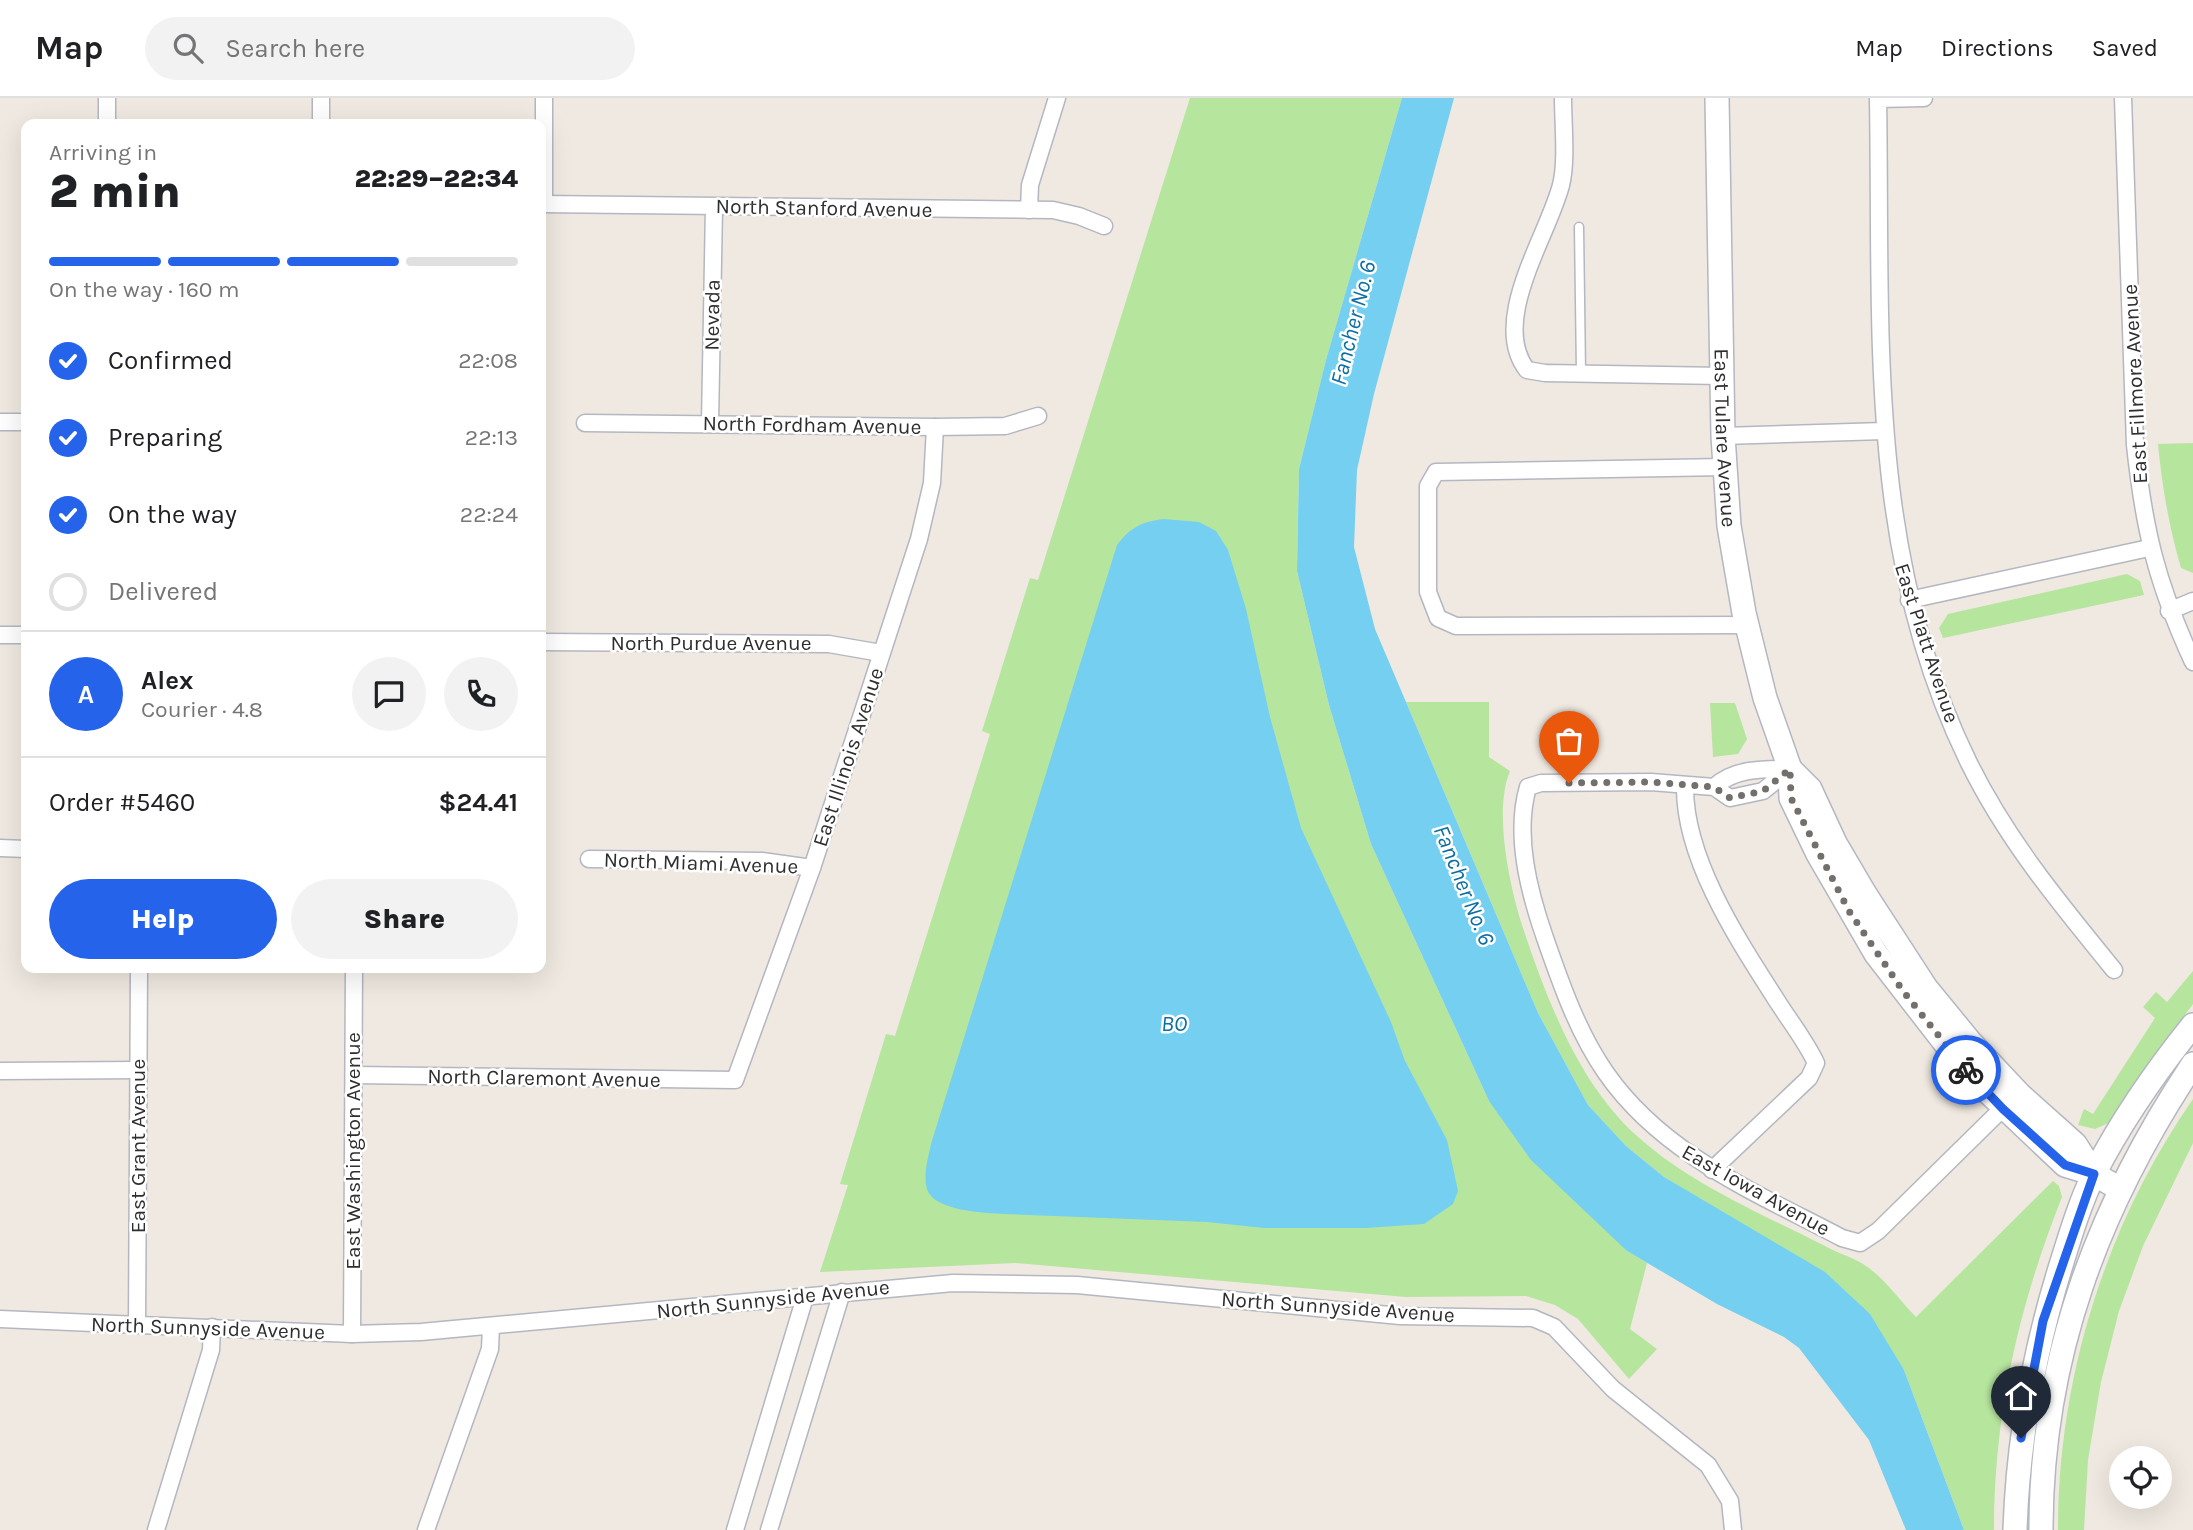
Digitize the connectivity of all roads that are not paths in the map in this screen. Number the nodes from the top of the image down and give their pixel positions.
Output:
1 (107, 98) edge
2 (321, 98) edge
3 (544, 98) edge
4 (1057, 98) edge
5 (1563, 98) edge
6 (1717, 98) edge
7 (1924, 98) edge
8 (2123, 98) edge
9 (1878, 99) edge
10 (107, 119) edge
11 (321, 119) edge
12 (544, 119) edge
13 (546, 204) edge
14 (713, 207) junction
15 (1030, 210) junction
16 (1104, 226) dead end
17 (1579, 227) dead end
18 (1581, 373) junction
19 (1722, 376) junction
20 (1038, 416) dead end
21 (0, 422) edge
22 (21, 422) edge
23 (585, 422) dead end
24 (710, 423) junction
25 (935, 428) junction
26 (1884, 431) junction
27 (1723, 436) junction
28 (1725, 467) junction
29 (2150, 548) junction
30 (1909, 600) junction
31 (2193, 601) edge
32 (2169, 611) junction
33 (1747, 625) junction
34 (0, 635) edge
35 (21, 635) edge
36 (546, 642) edge
37 (881, 653) junction
38 (2193, 662) edge
39 (1790, 769) junction
40 (1685, 786) junction
41 (1714, 787) junction
42 (0, 848) edge
43 (21, 849) edge
44 (589, 859) dead end
45 (812, 868) junction
46 (2114, 970) dead end
47 (139, 973) edge
48 (354, 973) edge
49 (2193, 1025) edge
50 (2193, 1064) edge
51 (0, 1070) edge
52 (139, 1070) junction
53 (354, 1075) junction
54 (735, 1080) joint
55 (2003, 1109) junction
56 (1712, 1170) junction
57 (2094, 1174) junction
58 (2120, 1189) junction
59 (842, 1292) junction
60 (805, 1297) junction
61 (0, 1319) edge
62 (137, 1325) junction
63 (491, 1326) junction
64 (212, 1327) junction
65 (352, 1334) junction
66 (156, 1530) edge
67 (426, 1530) edge
68 (735, 1530) edge
69 (769, 1530) edge
70 (1733, 1530) edge
71 (2015, 1530) edge
72 (2041, 1530) edge

1 - 10 street
2 - 11 street
3 - 12 street
4 - 15 street
5 - 18 street
6 - 19 street, East Tulare Avenue
7 - 9 street
8 - 29 street, East Fillmore Avenue
9 - 26 street, East Platt Avenue
13 - 14 street, North Stanford Avenue
14 - 15 street, North Stanford Avenue
14 - 24 street, Nevada
15 - 16 street, North Stanford Avenue
17 - 18 lane
18 - 19 street
19 - 27 street, East Tulare Avenue
20 - 25 street, North Fordham Avenue
21 - 22 street
23 - 24 street, North Fordham Avenue
24 - 25 street, North Fordham Avenue
25 - 37 street, East Illinois Avenue
26 - 27 street
26 - 30 street, East Platt Avenue
27 - 28 street, East Tulare Avenue
28 - 33 street, East Tulare Avenue
28 - 33 street
29 - 30 street
29 - 32 street, East Fillmore Avenue
30 - 46 street, East Platt Avenue
31 - 32 street
32 - 38 street, East Fillmore Avenue
33 - 39 street, East Tulare Avenue
34 - 35 street
36 - 37 street, North Purdue Avenue
37 - 45 street, East Illinois Avenue
39 - 41 street
39 - 41 street
39 - 55 street, East Tulare Avenue
39 - 57 street, East Tulare Avenue
40 - 41 street
40 - 56 street
40 - 56 street, East Iowa Avenue
42 - 43 street
44 - 45 street, North Miami Avenue
45 - 54 street, East Illinois Avenue
47 - 52 street, East Grant Avenue
48 - 53 street, East Washington Avenue
49 - 57 street
50 - 58 street
51 - 52 street
52 - 62 street, East Grant Avenue
53 - 54 street, North Claremont Avenue
53 - 65 street, East Washington Avenue
55 - 56 street, East Iowa Avenue
55 - 57 street, East Tulare Avenue
57 - 58 street, East Tulare Avenue
57 - 71 street
58 - 72 street
59 - 60 street, North Sunnyside Avenue
59 - 69 street
59 - 70 street, North Sunnyside Avenue
60 - 63 street, North Sunnyside Avenue
60 - 68 street
61 - 62 street, North Sunnyside Avenue
62 - 64 street, North Sunnyside Avenue
63 - 65 street, North Sunnyside Avenue
63 - 67 street
64 - 65 street, North Sunnyside Avenue
64 - 66 street

